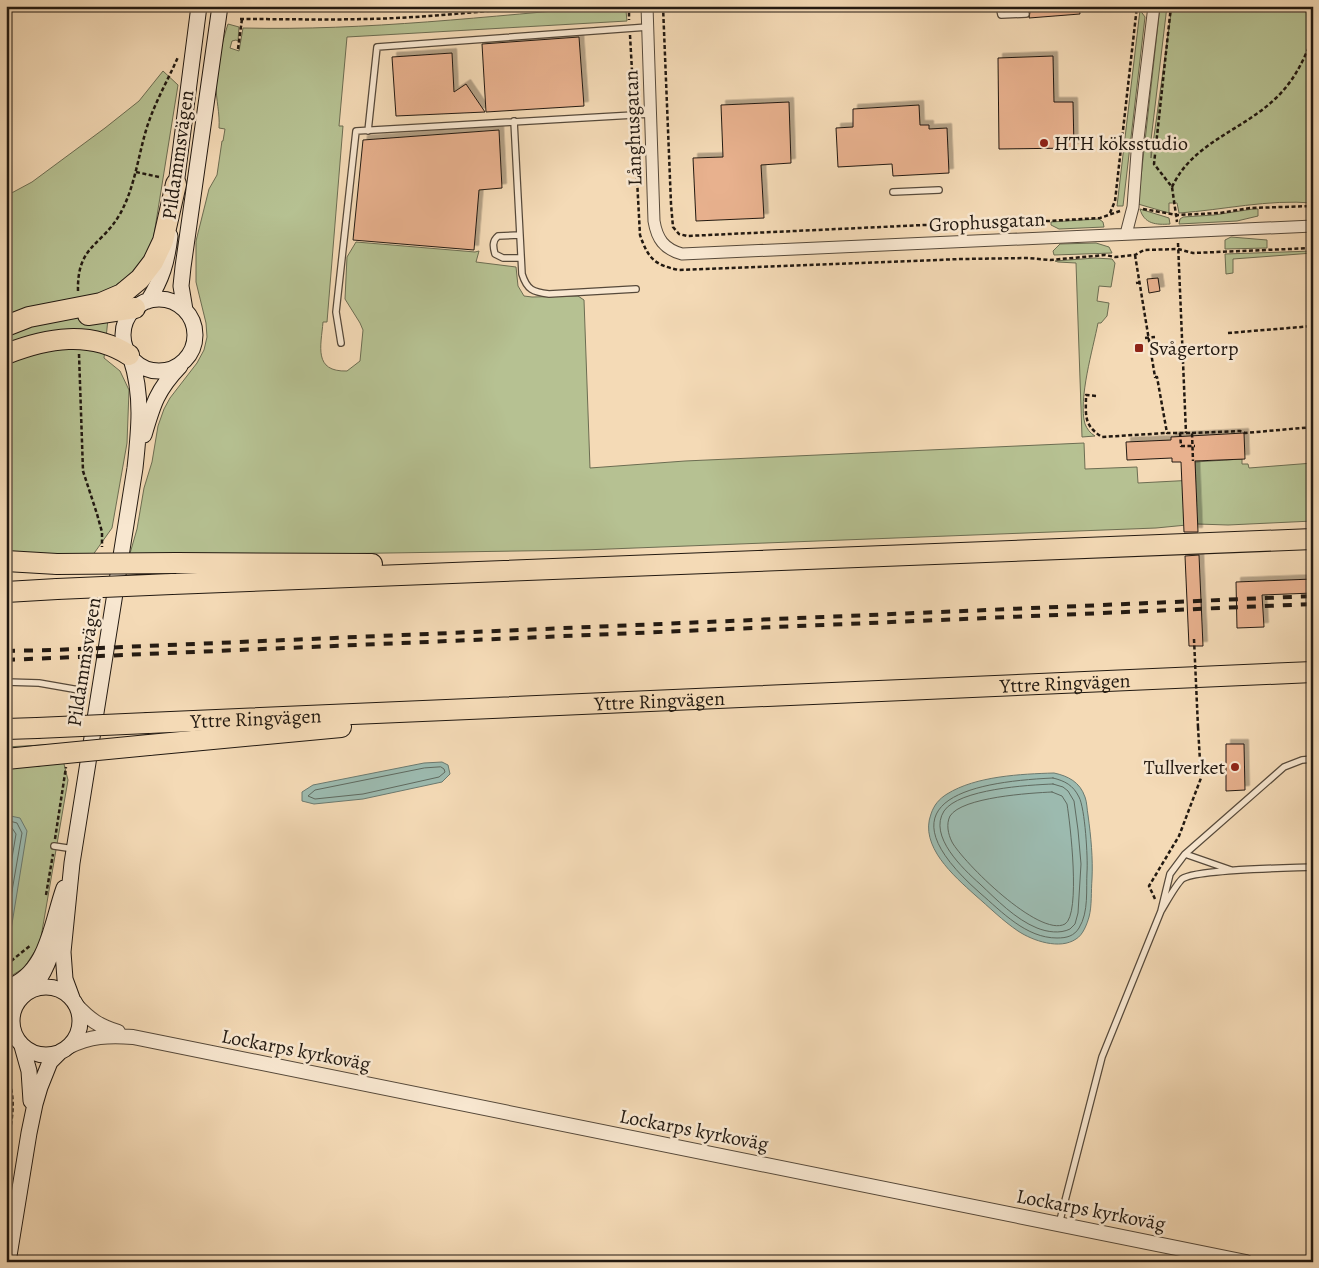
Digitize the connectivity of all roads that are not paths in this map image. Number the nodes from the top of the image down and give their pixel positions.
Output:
1 (200, 6) edge
2 (220, 6) edge
3 (647, 6) edge
4 (999, 6) edge
5 (1154, 6) edge
6 (1104, 7) edge
7 (1093, 8) dead end
8 (1026, 14) dead end
9 (648, 27) junction
10 (651, 114) junction
11 (514, 121) junction
12 (368, 131) junction
13 (168, 181) junction
14 (939, 190) dead end
15 (893, 192) dead end
16 (1313, 226) edge
17 (1126, 234) junction
18 (520, 235) junction
19 (664, 246) joint
20 (521, 258) junction
21 (636, 290) dead end
22 (142, 304) junction
23 (185, 310) junction
24 (6, 327) edge
25 (341, 343) dead end
26 (6, 354) edge
27 (130, 357) junction
28 (181, 365) junction
29 (135, 468) junction
30 (1313, 538) edge
31 (6, 561) edge
32 (684, 564) junction
33 (6, 592) edge
34 (1313, 672) edge
35 (6, 682) edge
36 (78, 690) road end
37 (567, 704) junction
38 (6, 729) edge
39 (6, 759) edge
40 (1313, 759) edge
41 (54, 846) road end
42 (1185, 854) junction
43 (73, 856) junction
44 (1313, 866) edge
45 (1233, 870) junction
46 (67, 880) junction
47 (1160, 912) junction
48 (6, 988) edge
49 (27, 993) junction
50 (6, 1000) edge
51 (74, 1001) junction
52 (10, 1027) edge
53 (133, 1037) junction
54 (22, 1046) junction
55 (64, 1049) junction
56 (28, 1133) junction
57 (1059, 1224) junction
58 (8, 1262) edge
59 (1246, 1262) edge

1 - 13 main road, Pildammsvägen
2 - 23 main road, Pildammsvägen
3 - 9 street, Långhusgatan
4 - 8 lane
5 - 17 street
6 - 7 lane
9 - 10 street, Långhusgatan
9 - 12 lane
10 - 11 lane
10 - 19 street, Långhusgatan
11 - 12 lane
11 - 18 lane
12 - 25 lane
13 - 22 main road, Pildammsvägen
13 - 24 highway
14 - 15 lane
16 - 17 street, Grophusgatan
17 - 19 street, Grophusgatan
18 - 20 lane
18 - 20 lane
20 - 21 lane
22 - 23 main road
22 - 24 highway
22 - 27 main road, Pildammsvägen
23 - 28 main road, Pildammsvägen
26 - 27 highway
27 - 28 main road
27 - 29 main road, Pildammsvägen
28 - 29 main road, Pildammsvägen
29 - 43 main road, Pildammsvägen
30 - 32 highway
31 - 32 highway, bridge
32 - 33 highway, bridge
34 - 37 highway, Yttre Ringvägen
35 - 36 lane
37 - 38 highway, Yttre Ringvägen, bridge
37 - 39 highway, bridge
40 - 42 lane
41 - 43 lane
42 - 45 lane
42 - 47 lane
43 - 46 main road, Pildammsvägen
43 - 51 main road, Pildammsvägen
44 - 45 lane
45 - 47 lane
46 - 48 main road
46 - 49 main road, Pildammsvägen
47 - 57 lane
49 - 50 street
49 - 51 main road
49 - 52 main road, Pildammsvägen
51 - 53 street, Lockarps kyrkoväg
51 - 55 main road, Pildammsvägen
52 - 54 main road, Pildammsvägen
53 - 55 street, Lockarps kyrkoväg
53 - 57 street, Lockarps kyrkoväg
54 - 55 main road
54 - 56 main road, Pildammsvägen
55 - 56 main road, Pildammsvägen
56 - 58 main road, Pildammsvägen
57 - 59 street, Lockarps kyrkoväg

